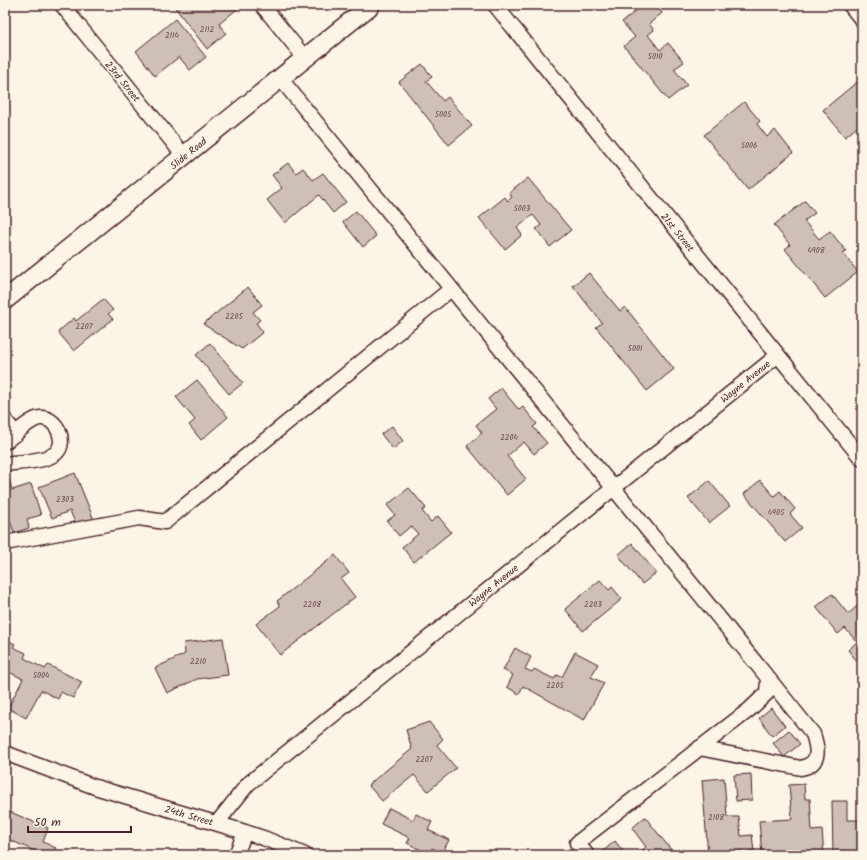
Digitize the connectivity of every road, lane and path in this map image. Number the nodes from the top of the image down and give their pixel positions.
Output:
1 (62, 5) edge
2 (262, 5) edge
3 (371, 5) edge
4 (495, 5) edge
5 (850, 5) edge
6 (862, 20) edge
7 (305, 58) junction
8 (280, 78) junction
9 (184, 156) junction
10 (451, 289) junction
11 (5, 300) edge
12 (778, 355) junction
13 (5, 420) edge
14 (10, 438) edge
15 (862, 459) edge
16 (5, 464) edge
17 (613, 488) junction
18 (5, 543) edge
19 (768, 678) junction
20 (699, 748) junction
21 (5, 753) edge
22 (217, 823) junction
23 (246, 832) junction
24 (236, 855) edge
25 (305, 855) edge
26 (587, 855) edge

1 - 9 street, 23rd Street
2 - 7 street
3 - 7 main road, Slide Road
4 - 12 street, 21st Street
5 - 6 street
7 - 8 main road, Slide Road
8 - 9 main road, Slide Road
8 - 10 street
9 - 11 main road, Slide Road
10 - 17 street
10 - 18 street
12 - 15 street, 21st Street
12 - 17 street, Wayne Avenue
13 - 14 street
14 - 16 street
17 - 19 street
17 - 22 street, Wayne Avenue
19 - 20 street
19 - 20 street
20 - 26 street
21 - 22 street, 24th Street
22 - 23 street, 24th Street
23 - 24 street
23 - 25 street, 24th Street

